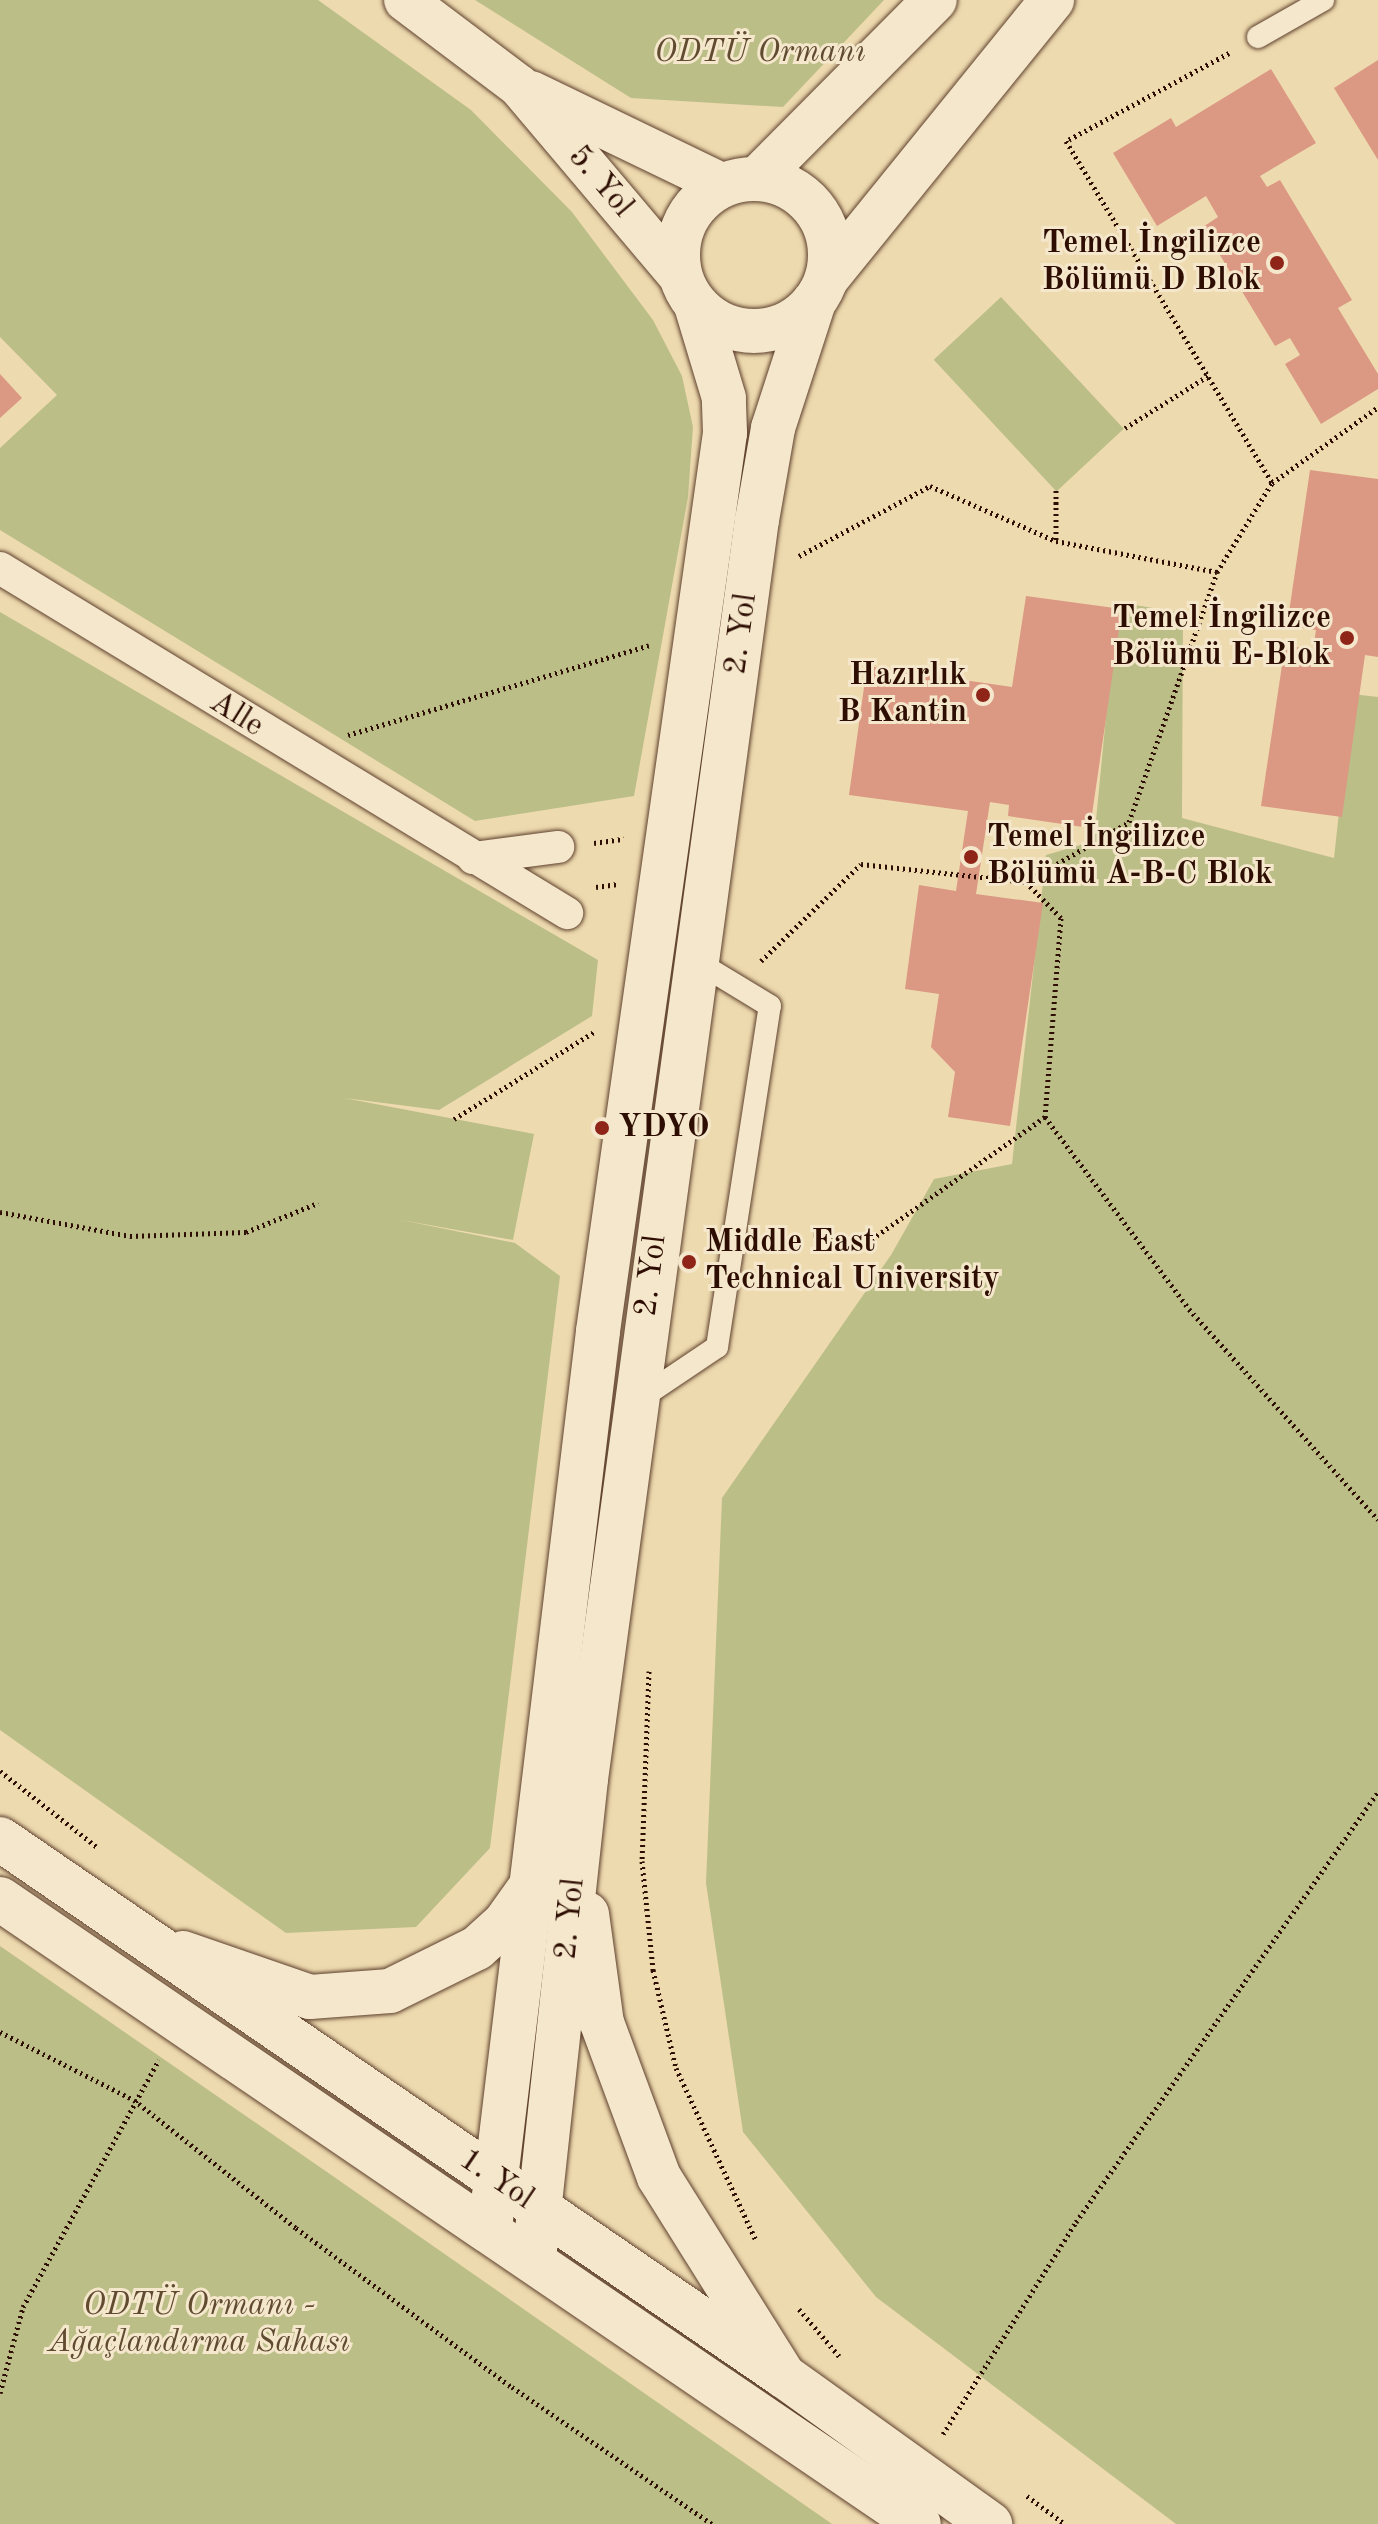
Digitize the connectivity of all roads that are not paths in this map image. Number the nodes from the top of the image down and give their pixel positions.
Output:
1 (405, 0) edge
2 (935, 0) edge
3 (1052, 0) edge
4 (1323, 0) edge
5 (1258, 37) road end
6 (519, 86) junction
7 (741, 182) junction
8 (820, 290) junction
9 (688, 291) junction
10 (0, 568) edge
11 (558, 847) road end
12 (473, 858) junction
13 (567, 902) dead end
14 (650, 957) junction
15 (696, 961) junction
16 (612, 1226) junction
17 (658, 1234) junction
18 (635, 1402) junction
19 (586, 1779) junction
20 (0, 1839) edge
21 (533, 1884) junction
22 (0, 1899) edge
23 (134, 1934) junction
24 (495, 2180) junction
25 (539, 2209) junction
26 (490, 2228) junction
27 (534, 2258) junction
28 (784, 2376) junction
29 (919, 2524) edge
30 (990, 2524) edge

1 - 6 street, 5. Yol
2 - 7 street, 2. Yol
3 - 8 street, 2. Yol
4 - 5 lane
6 - 7 street, 5. Yol
6 - 9 street, 5. Yol
7 - 8 street, 2. Yol
7 - 9 street, 2. Yol
8 - 9 street, 2. Yol
8 - 15 street, 2. Yol
9 - 14 street, 2. Yol
10 - 12 street, Alle
11 - 12 street
12 - 13 street, Alle
14 - 15 street
14 - 16 street, 2. Yol
15 - 17 street, 2. Yol
15 - 18 lane
16 - 17 street
16 - 21 street, 2. Yol
17 - 18 street, 2. Yol
18 - 19 street, 2. Yol
19 - 25 street, 2. Yol
19 - 28 street
20 - 23 street, 1. Yol
21 - 23 street
21 - 24 street, 2. Yol
22 - 26 street, 1. Yol
23 - 24 street, 1. Yol
24 - 25 street, 1. Yol
24 - 26 street, 2. Yol
25 - 27 street, 2. Yol
25 - 28 street, 1. Yol
26 - 27 street, 1. Yol
27 - 29 street, 1. Yol
28 - 30 street, 1. Yol

